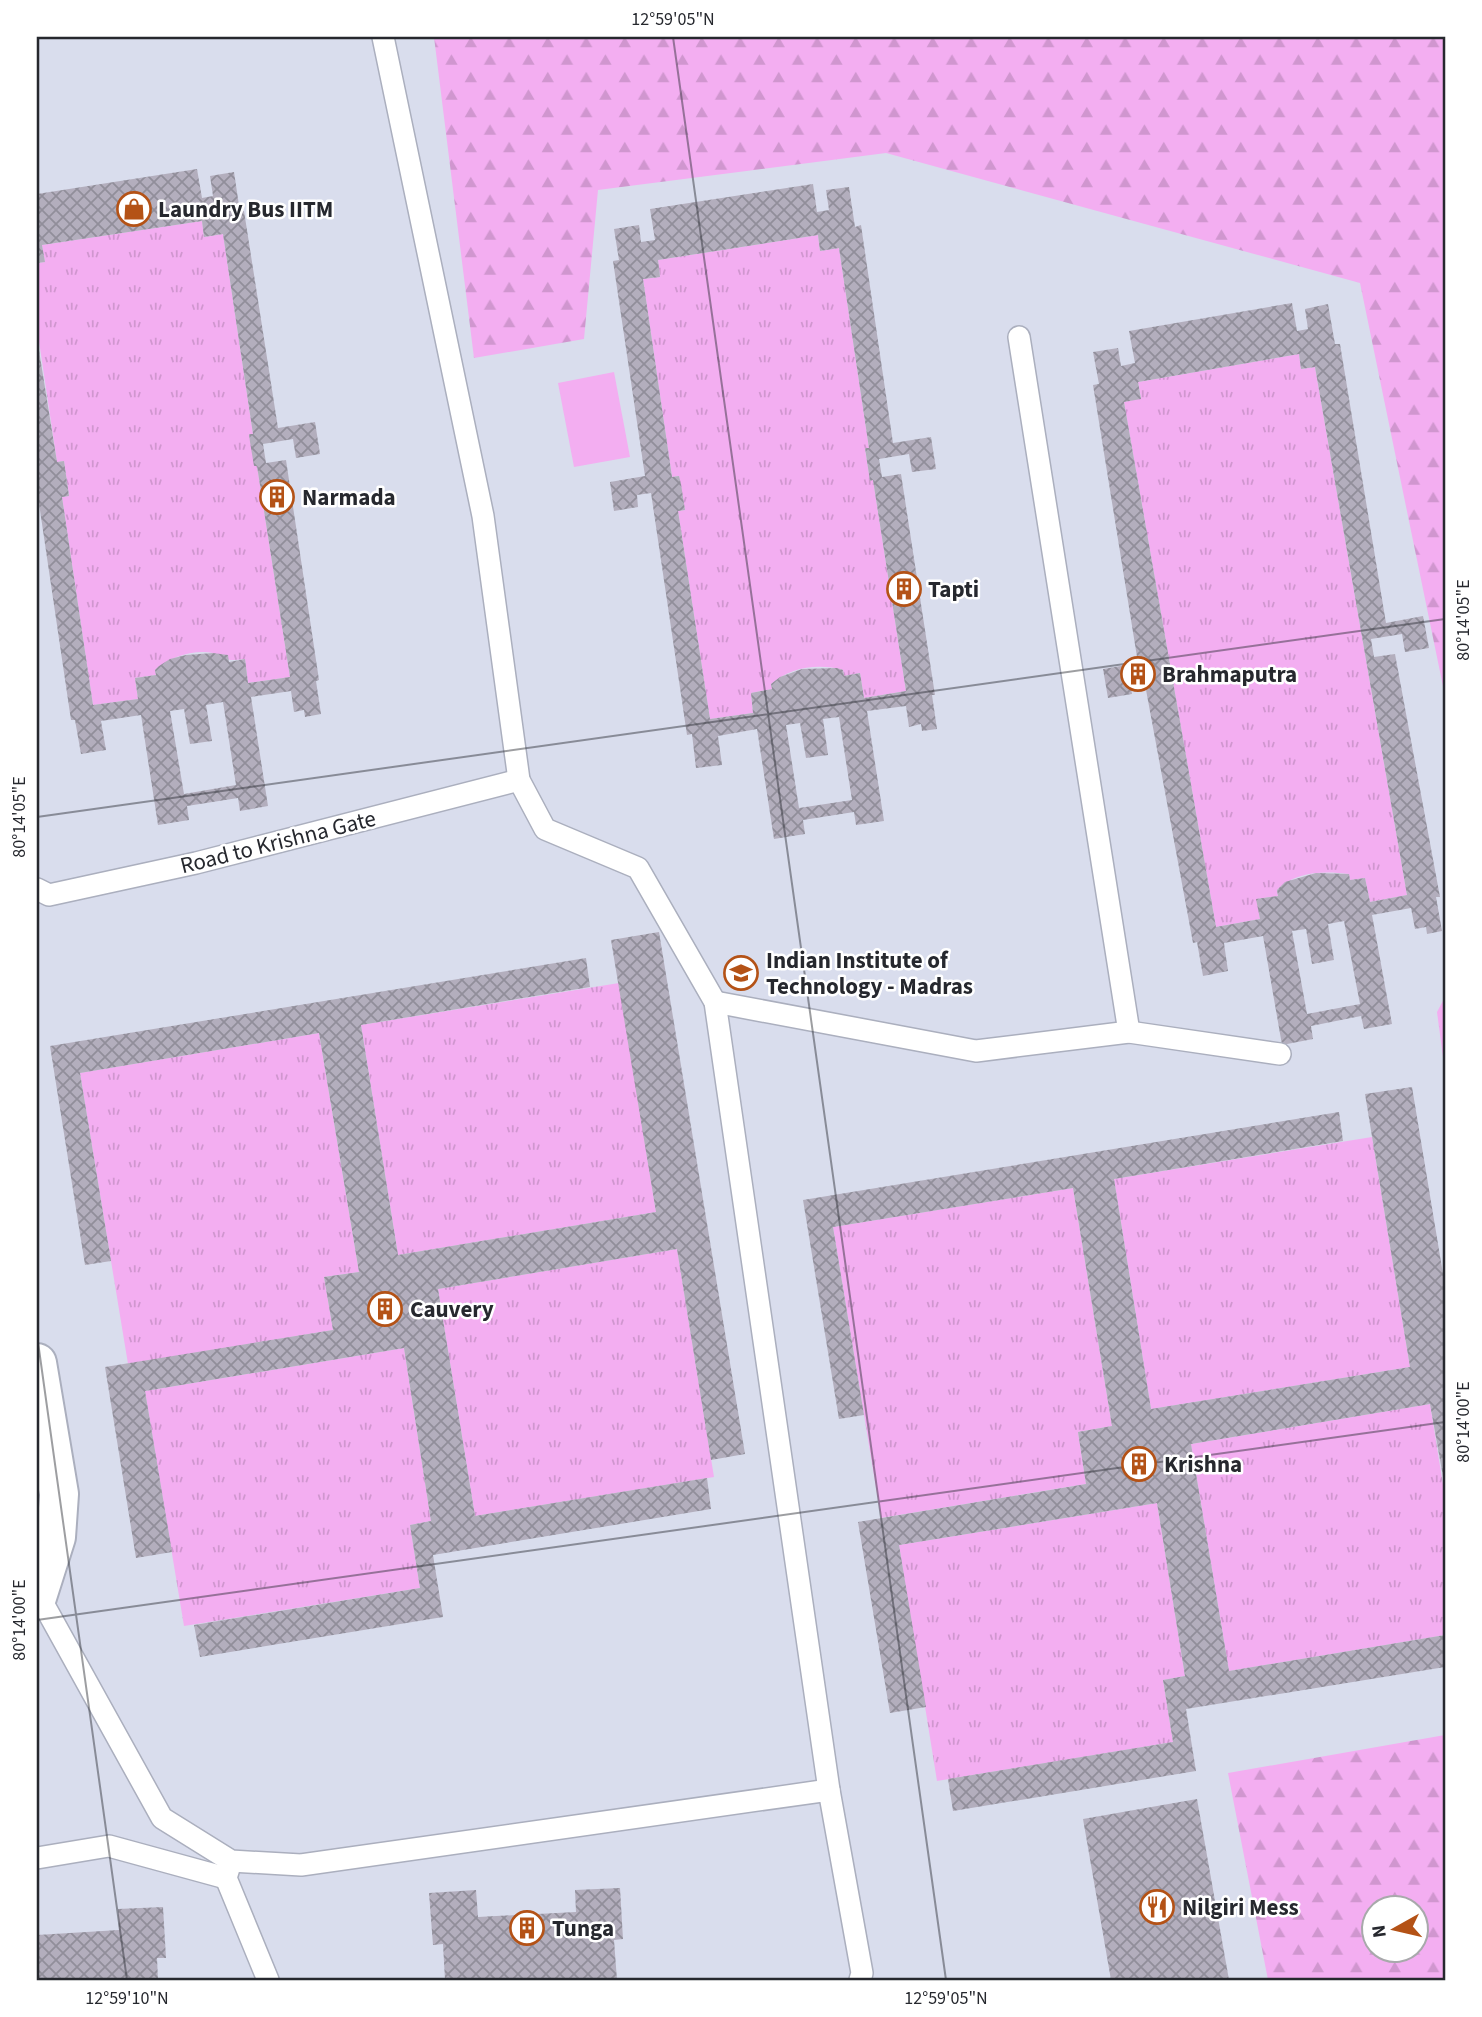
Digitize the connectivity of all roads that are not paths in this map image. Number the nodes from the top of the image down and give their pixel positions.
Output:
1 (383, 37) edge
2 (1019, 337) dead end
3 (519, 780) junction
4 (41, 899) edge
5 (715, 1002) junction
6 (1129, 1032) junction
7 (1280, 1054) dead end
8 (37, 1363) edge
9 (38, 1596) edge
10 (829, 1790) junction
11 (37, 1858) edge
12 (229, 1869) junction
13 (268, 1980) edge
14 (860, 1980) edge

1 - 3 lane
2 - 6 lane
3 - 4 lane, Road to Krishna Gate
3 - 5 lane
5 - 6 lane
5 - 10 lane
6 - 7 lane
8 - 9 street
9 - 12 lane
10 - 12 lane
10 - 14 lane
11 - 12 lane
12 - 13 lane

